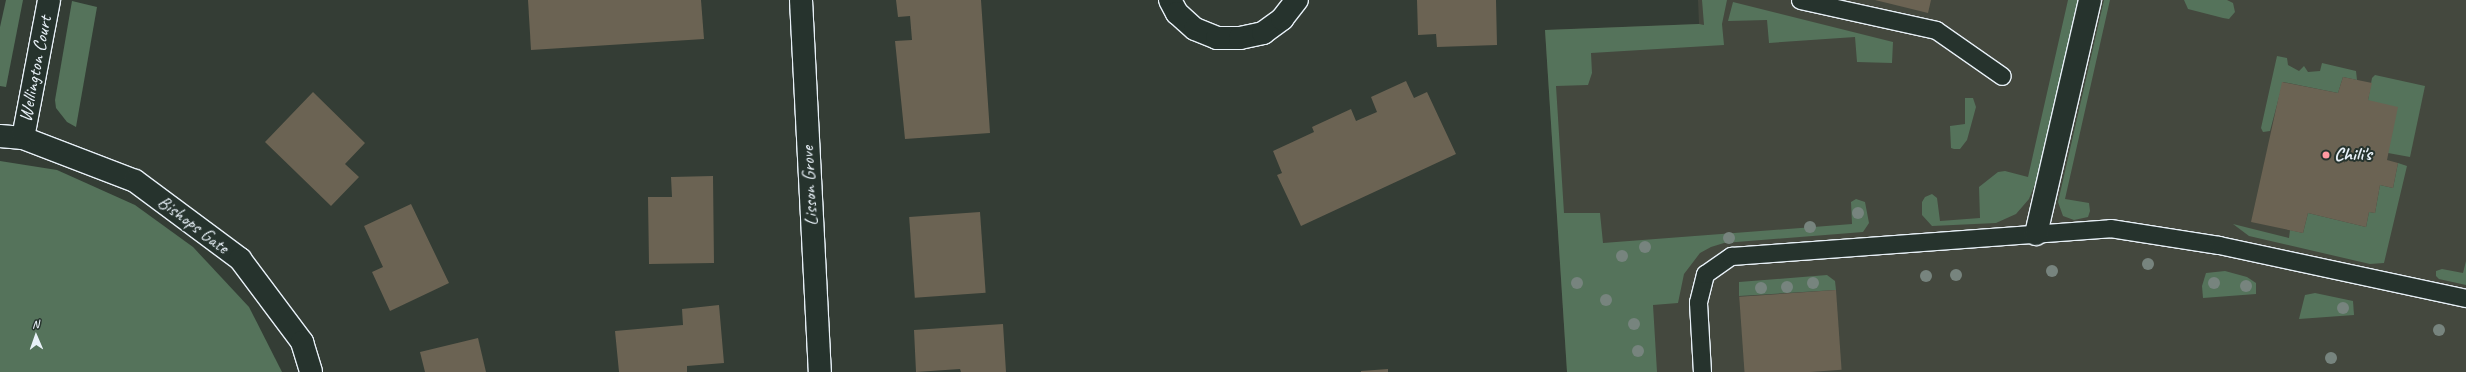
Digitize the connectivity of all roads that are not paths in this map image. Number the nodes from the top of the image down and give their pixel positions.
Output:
1 (50, 0) edge
2 (800, 0) edge
3 (1170, 0) edge
4 (1296, 0) edge
5 (1800, 0) edge
6 (2090, 0) edge
7 (2002, 76) dead end
8 (0, 136) edge
9 (23, 138) junction
10 (2036, 234) junction
11 (2466, 298) edge
12 (311, 372) edge
13 (820, 372) edge
14 (1702, 372) edge

1 - 9 street, Wellington Court
2 - 13 street, Lisson Grove
3 - 4 street
5 - 7 lane
6 - 10 street
8 - 9 street, Bishops Gate
9 - 12 street, Bishops Gate
10 - 11 lane
10 - 14 lane

